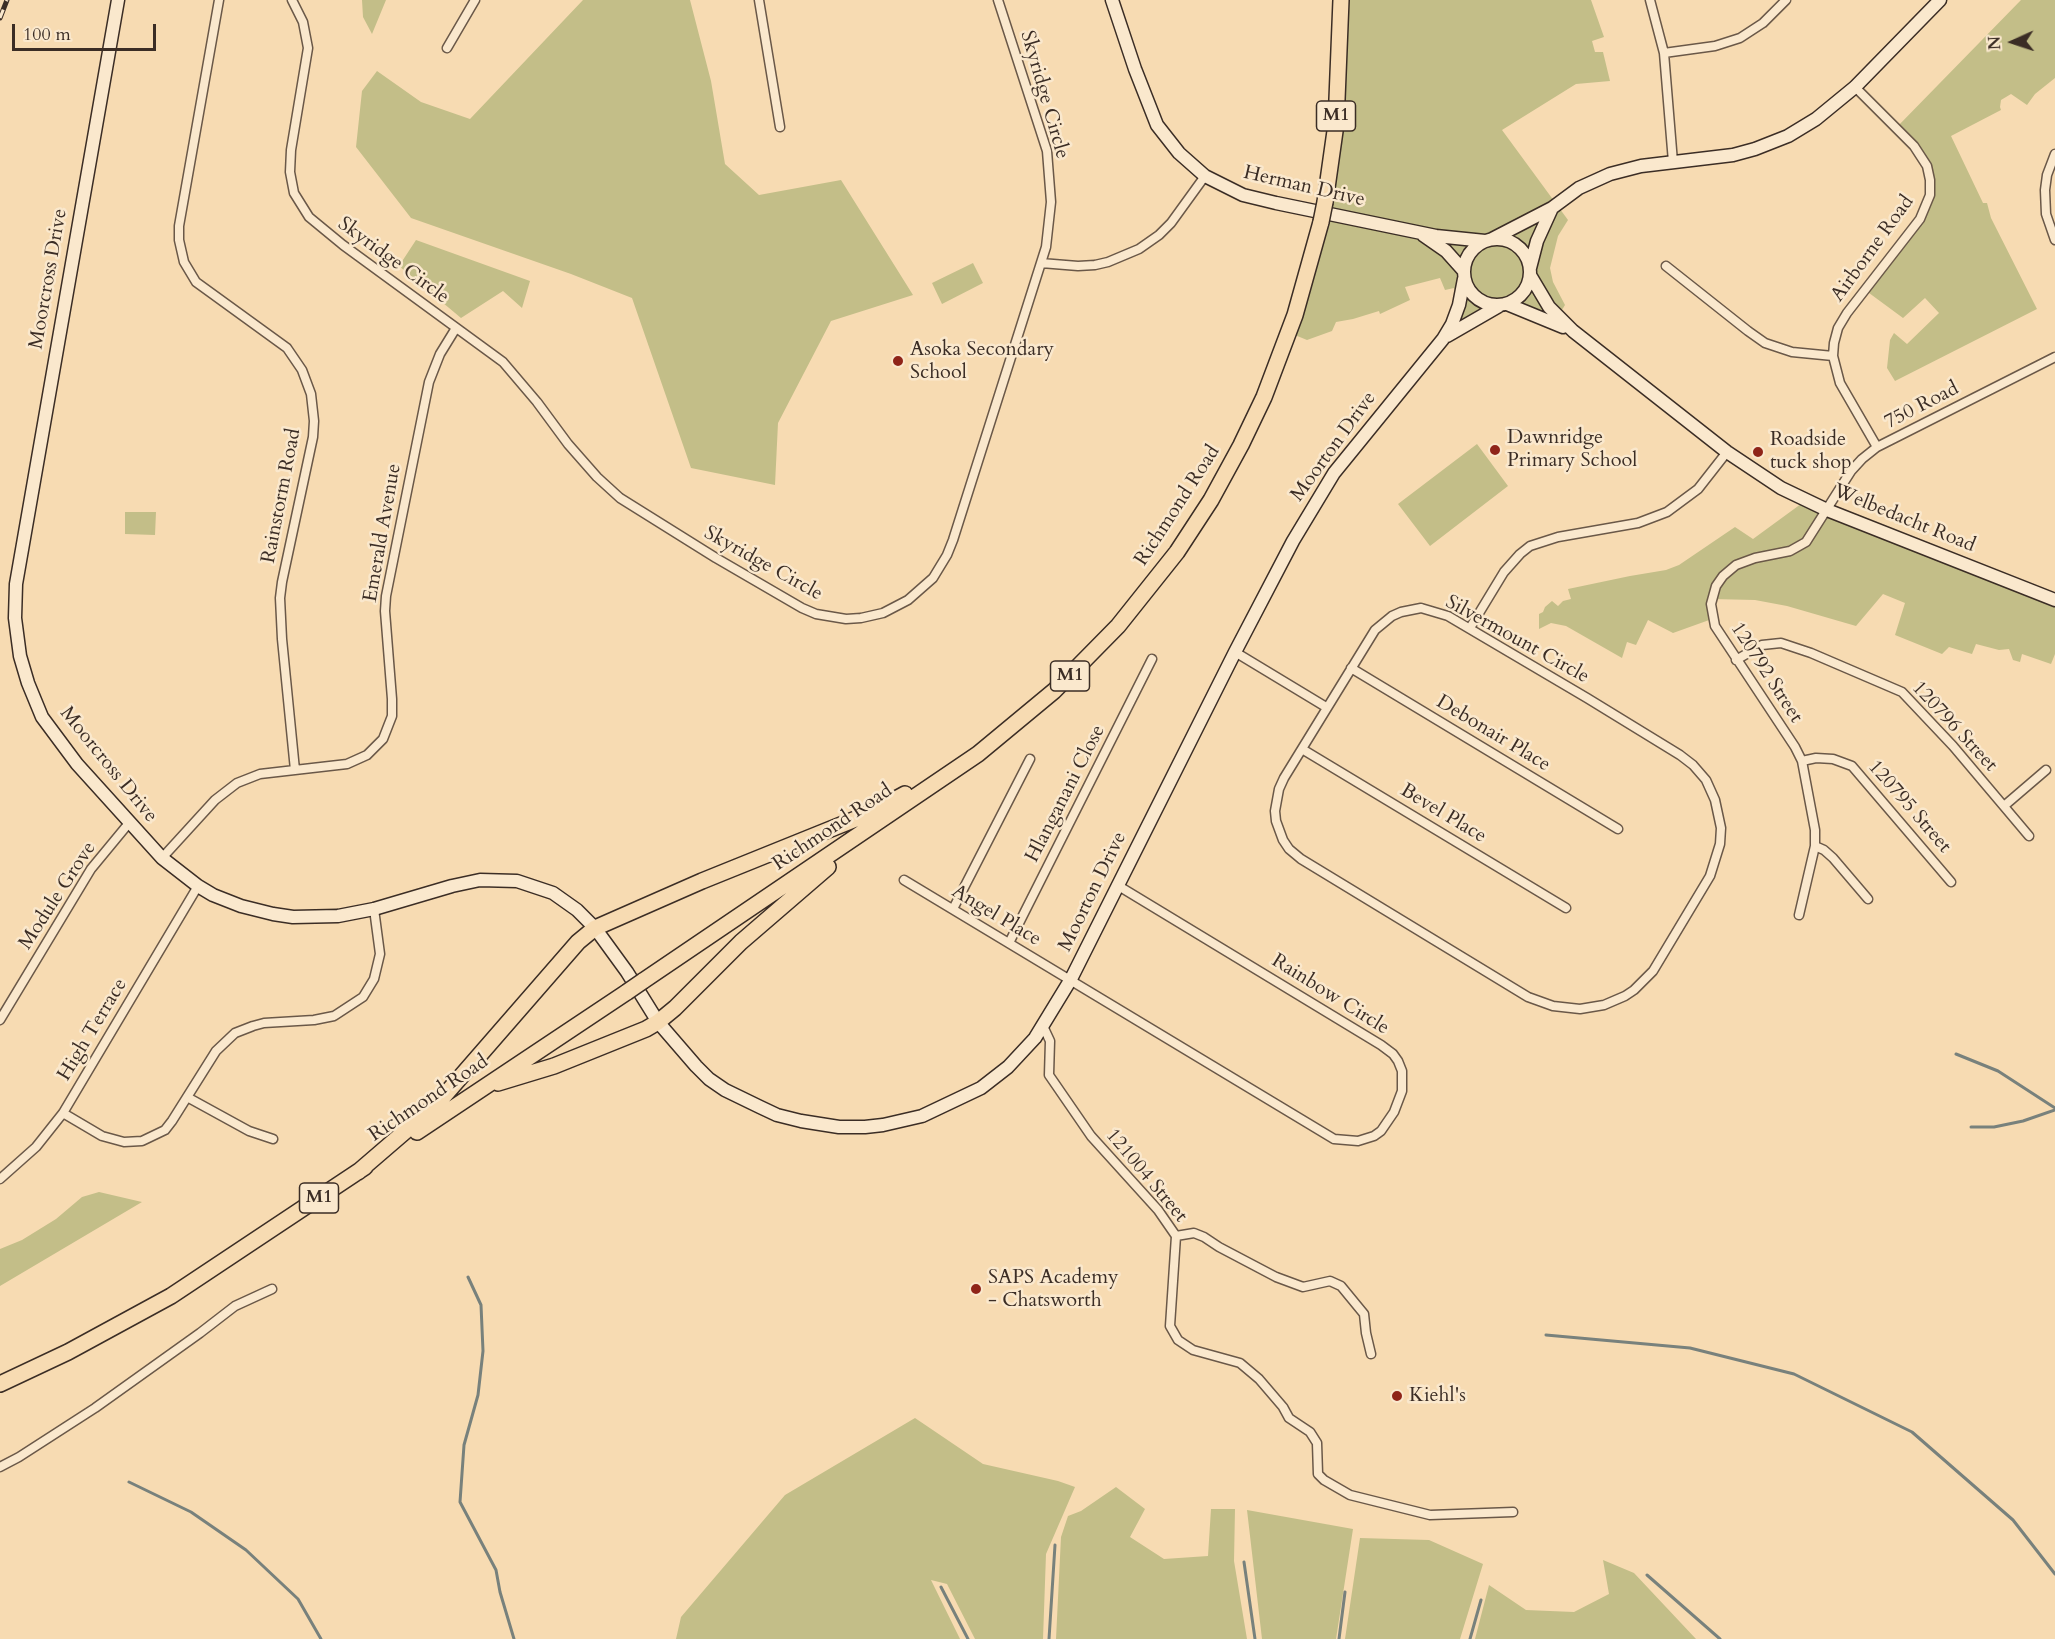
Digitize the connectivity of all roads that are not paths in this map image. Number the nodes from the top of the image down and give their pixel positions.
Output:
1 (118, 0) edge
2 (219, 0) edge
3 (292, 0) edge
4 (475, 0) edge
5 (759, 0) edge
6 (998, 0) edge
7 (1112, 0) edge
8 (1336, 0) edge
9 (1341, 0) edge
10 (1650, 0) edge
11 (1786, 0) edge
12 (1940, 0) edge
13 (1340, 29) junction
14 (447, 48) dead end
15 (1664, 53) junction
16 (1855, 87) junction
17 (780, 127) dead end
18 (2055, 154) edge
19 (1673, 162) junction
20 (1205, 176) junction
21 (1552, 208) junction
22 (1419, 232) junction
23 (1488, 240) junction
24 (2055, 240) edge
25 (1041, 263) junction
26 (1666, 266) dead end
27 (1530, 272) junction
28 (1464, 275) junction
29 (1504, 305) junction
30 (456, 328) junction
31 (1573, 331) junction
32 (1443, 339) junction
33 (1833, 356) junction
34 (2055, 357) edge
35 (1877, 447) junction
36 (1727, 452) junction
37 (1827, 510) junction
38 (2055, 600) edge
39 (1470, 628) junction
40 (1235, 652) junction
41 (1152, 659) dead end
42 (1736, 660) junction
43 (1351, 668) junction
44 (1326, 707) junction
45 (1005, 734) junction
46 (1302, 749) junction
47 (1030, 759) dead end
48 (1802, 761) junction
49 (295, 770) junction
50 (2046, 770) dead end
51 (2004, 806) junction
52 (898, 810) junction
53 (129, 823) junction
54 (1618, 829) dead end
55 (2029, 836) dead end
56 (1815, 846) junction
57 (162, 858) junction
58 (904, 880) dead end
59 (1951, 882) dead end
60 (1117, 885) junction
61 (198, 886) junction
62 (1869, 899) dead end
63 (1566, 908) dead end
64 (374, 909) junction
65 (953, 909) junction
66 (1799, 915) dead end
67 (595, 928) junction
68 (1009, 943) junction
69 (627, 972) joint
70 (1071, 980) junction
71 (0, 1020) edge
72 (658, 1022) junction
73 (1043, 1026) junction
74 (485, 1087) junction
75 (187, 1097) junction
76 (63, 1113) junction
77 (273, 1139) dead end
78 (358, 1172) junction
79 (0, 1179) edge
80 (1176, 1236) junction
81 (272, 1289) dead end
82 (1371, 1354) dead end
83 (0, 1384) edge
84 (0, 1467) edge
85 (1513, 1512) dead end

1 - 53 street, Moorcross Drive
2 - 49 street, Rainstorm Road
3 - 30 street, Skyridge Circle
4 - 14 street
5 - 17 street
6 - 25 street, Skyridge Circle
7 - 20 street, Herman Drive
8 - 13 highway, M1
9 - 13 highway, M1
10 - 15 street
11 - 15 street
12 - 16 street
13 - 45 highway, Richmond Road / M1, bridge
15 - 19 street
16 - 19 street
16 - 33 street, Airborne Road
18 - 24 street
19 - 21 street
20 - 22 street, Herman Drive
20 - 25 street
21 - 23 street
21 - 27 street
22 - 23 street, Herman Drive
22 - 28 street, Herman Drive
23 - 27 street
23 - 28 street
25 - 30 street, Skyridge Circle
26 - 33 street
27 - 29 street
27 - 31 street, Welbedacht Road
28 - 29 street
28 - 32 street, Moorton Drive
29 - 31 street, Welbedacht Road
29 - 32 street, Moorton Drive
30 - 49 street, Emerald Avenue
31 - 36 street, Welbedacht Road
32 - 40 street, Moorton Drive
33 - 35 street, Airborne Road
34 - 35 street, 750 Road
35 - 37 street, 750 Road
36 - 37 street, Welbedacht Road
36 - 39 street
37 - 38 street, Welbedacht Road
37 - 42 street, 120792 Street
39 - 43 street, Silvermount Circle
39 - 46 street, Silvermount Circle
40 - 44 street
40 - 60 street, Moorton Drive
41 - 68 street, Hlanganani Close
42 - 48 street, 120792 Street
42 - 51 street, 120796 Street
43 - 44 street, Silvermount Circle
43 - 54 street, Debonair Place
44 - 46 street, Silvermount Circle
45 - 52 highway, Richmond Road / M1
45 - 67 highway
46 - 63 street, Bevel Place
47 - 65 street
48 - 56 street, 120792 Street
48 - 59 street, 120795 Street
49 - 57 street, Emerald Avenue
50 - 51 street
51 - 55 street, 120796 Street
52 - 72 highway
52 - 74 highway, Richmond Road / M1, bridge
53 - 57 street, Moorcross Drive
53 - 71 street, Module Grove
56 - 62 street
56 - 66 street, 120792 Street
57 - 61 street, Moorcross Drive
58 - 65 street, Angel Place
60 - 70 street, Moorton Drive
60 - 70 street, Rainbow Circle
61 - 64 street, Moorcross Drive
61 - 76 street, High Terrace
64 - 67 street, Moorcross Drive
64 - 75 street
65 - 68 street, Angel Place
67 - 69 street, Moorcross Drive
67 - 78 highway
68 - 70 street, Angel Place
69 - 72 street, Moorton Drive
70 - 73 street, Moorton Drive
72 - 73 street, Moorton Drive
72 - 74 highway
73 - 80 street, 121004 Street
74 - 78 highway, Richmond Road / M1
75 - 76 street
75 - 77 street
76 - 79 street, High Terrace
78 - 83 highway, Richmond Road / M1
80 - 82 street
80 - 85 street, 121004 Street
81 - 84 street

